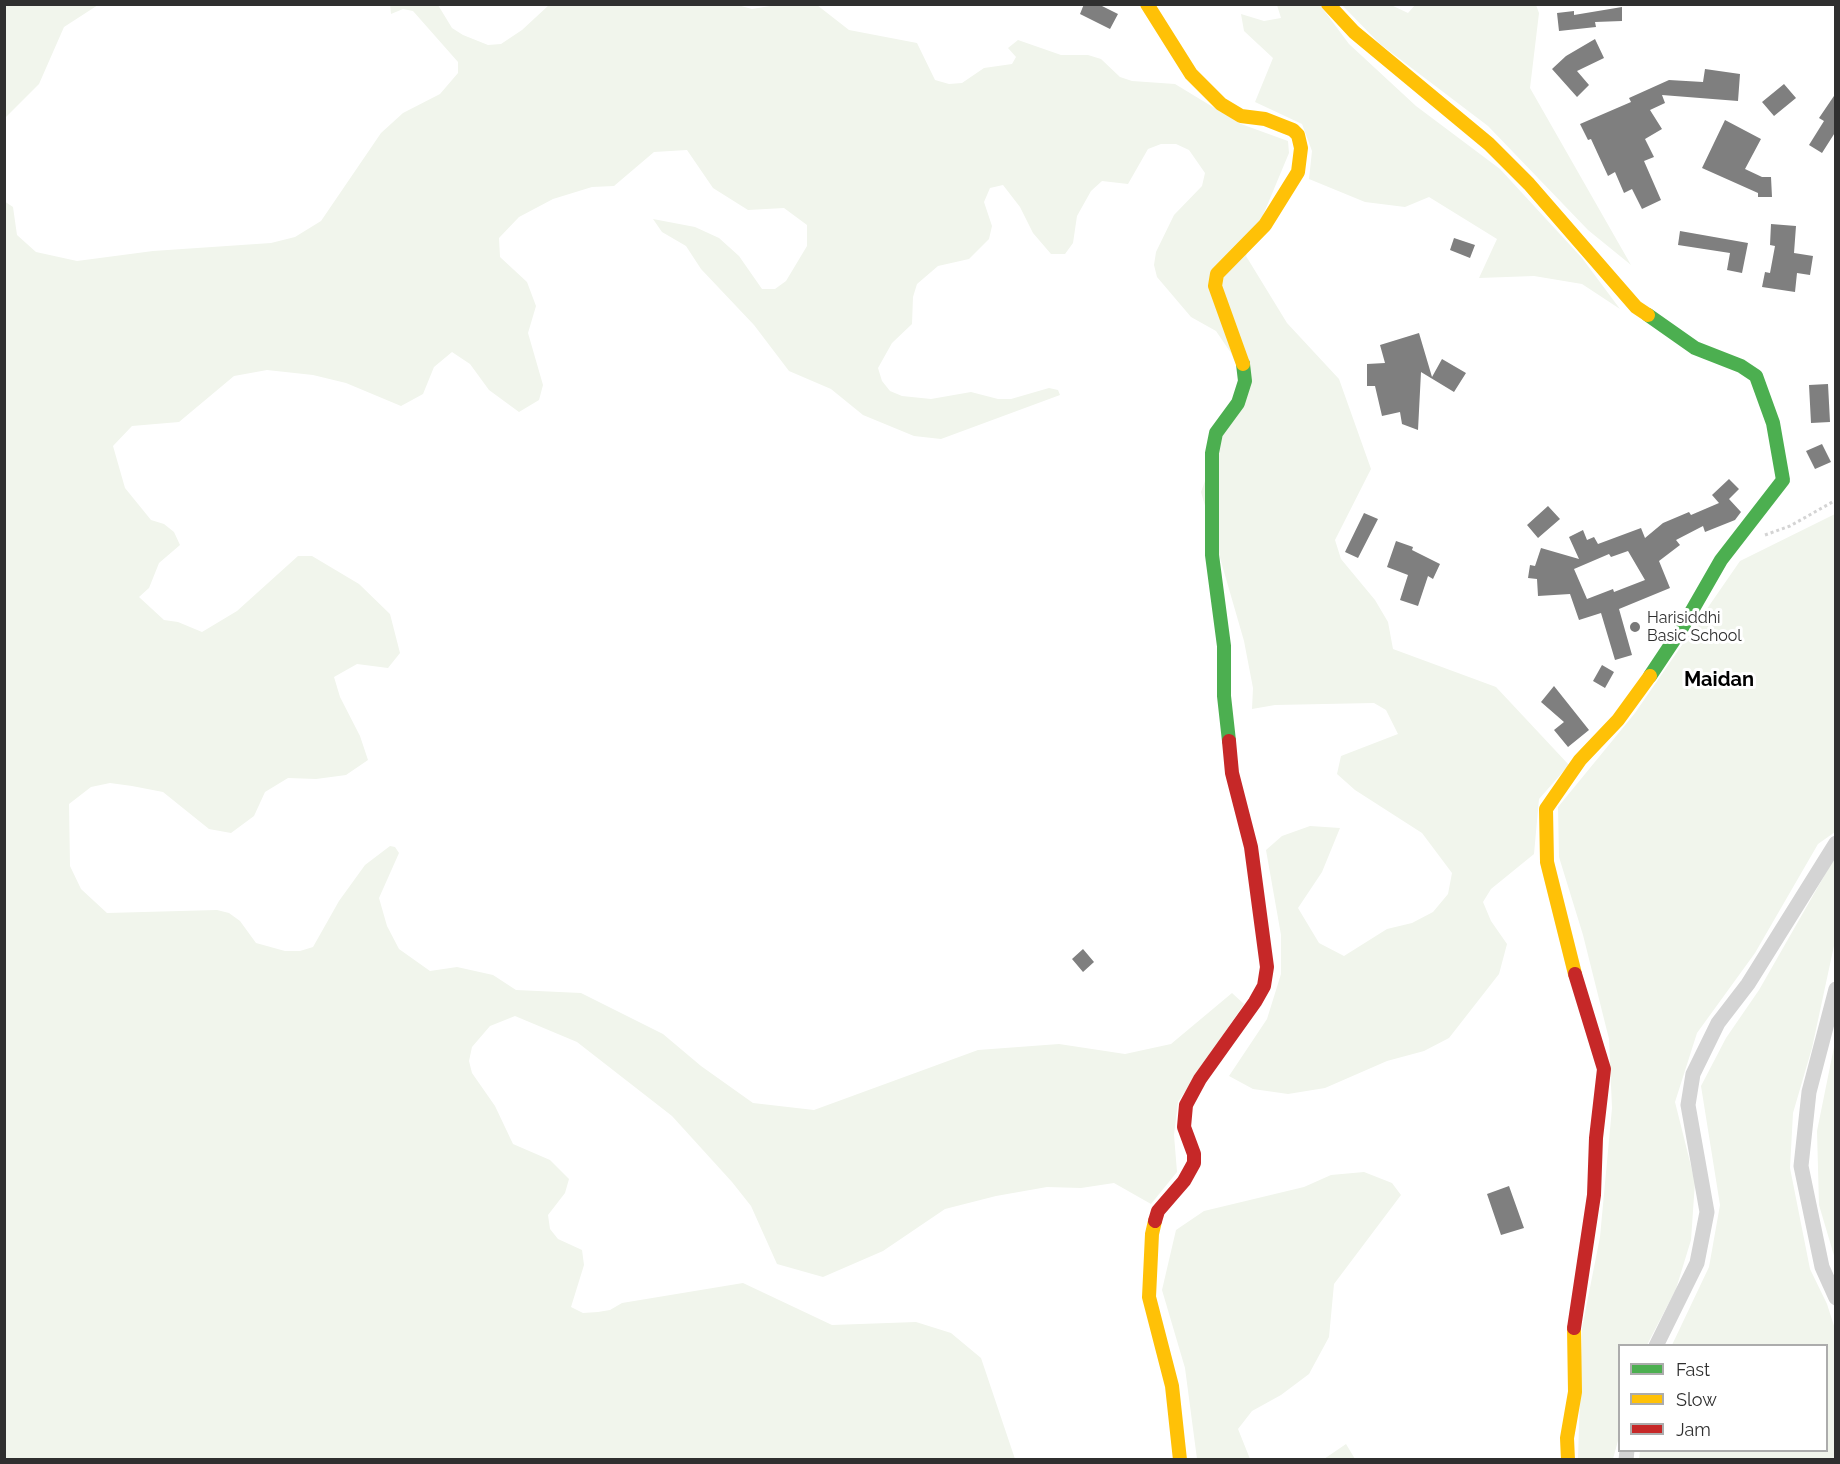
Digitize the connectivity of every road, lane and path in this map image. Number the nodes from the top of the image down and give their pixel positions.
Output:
1 (1147, 4) edge
2 (1328, 4) edge
3 (1836, 500) edge
4 (1761, 536) dead end
5 (1836, 843) edge
6 (1836, 989) edge
7 (1836, 1298) edge
8 (1657, 1344) edge
9 (1180, 1460) edge
10 (1568, 1460) edge

1 - 9 street
2 - 10 street
3 - 4 path
5 - 8 street
6 - 7 street

